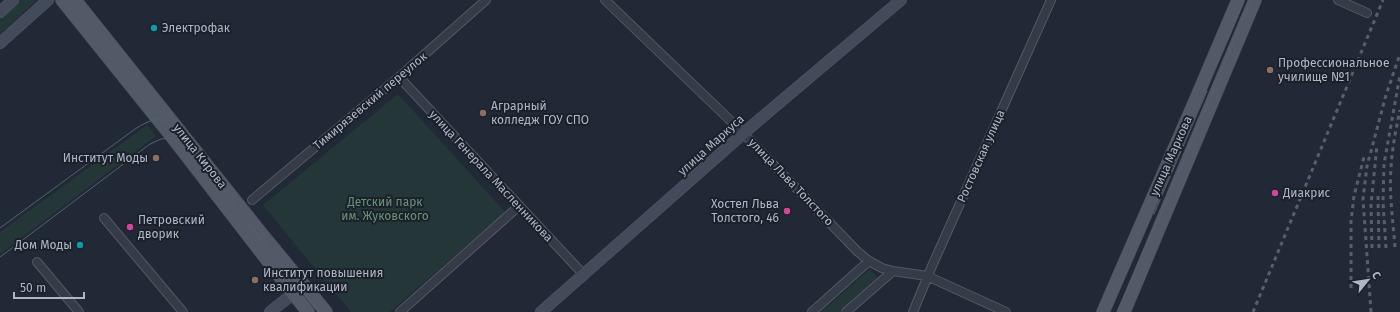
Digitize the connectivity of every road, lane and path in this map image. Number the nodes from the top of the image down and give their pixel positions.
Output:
1 (13, 0) edge
2 (48, 0) edge
3 (62, 0) edge
4 (75, 0) edge
5 (486, 0) edge
6 (605, 0) edge
7 (901, 0) edge
8 (1051, 0) edge
9 (1238, 0) edge
10 (1255, 0) edge
11 (1338, 0) edge
12 (0, 12) edge
13 (1367, 13) dead end
14 (0, 43) edge
15 (399, 77) junction
16 (744, 133) junction
17 (252, 200) dead end
18 (519, 206) junction
19 (104, 218) dead end
20 (869, 261) junction
21 (37, 262) dead end
22 (893, 271) junction
23 (584, 275) junction
24 (927, 276) junction
25 (304, 285) junction
26 (293, 294) junction
27 (79, 312) edge
28 (182, 312) edge
29 (270, 312) edge
30 (308, 312) edge
31 (326, 312) edge
32 (400, 312) edge
33 (541, 312) edge
34 (812, 312) edge
35 (846, 312) edge
36 (913, 312) edge
37 (1006, 312) edge
38 (1103, 312) edge
39 (1124, 312) edge

1 - 12 street
2 - 14 street
3 - 26 main road, улица Кирова
4 - 25 main road, улица Кирова
5 - 15 street, Тимирязевский переулок
6 - 16 street, улица Льва Толстого
7 - 16 street, улица Маркуса
8 - 24 street, Ростовская улица
9 - 38 main road, улица Маркова
10 - 39 main road, улица Маркова
11 - 13 street
15 - 17 street, Тимирязевский переулок
15 - 18 street, улица Генерала Масленникова
16 - 20 street, улица Льва Толстого
16 - 23 street, улица Маркуса
18 - 23 street, улица Генерала Масленникова
18 - 32 street
19 - 28 street
20 - 22 street, улица Льва Толстого
20 - 34 street
21 - 27 street
22 - 24 street, улица Льва Толстого
22 - 35 street
23 - 33 street, улица Маркуса
24 - 36 street, Ростовская улица
24 - 37 street, улица Льва Толстого
25 - 26 street
25 - 31 main road, улица Кирова
26 - 29 street
26 - 30 main road, улица Кирова

